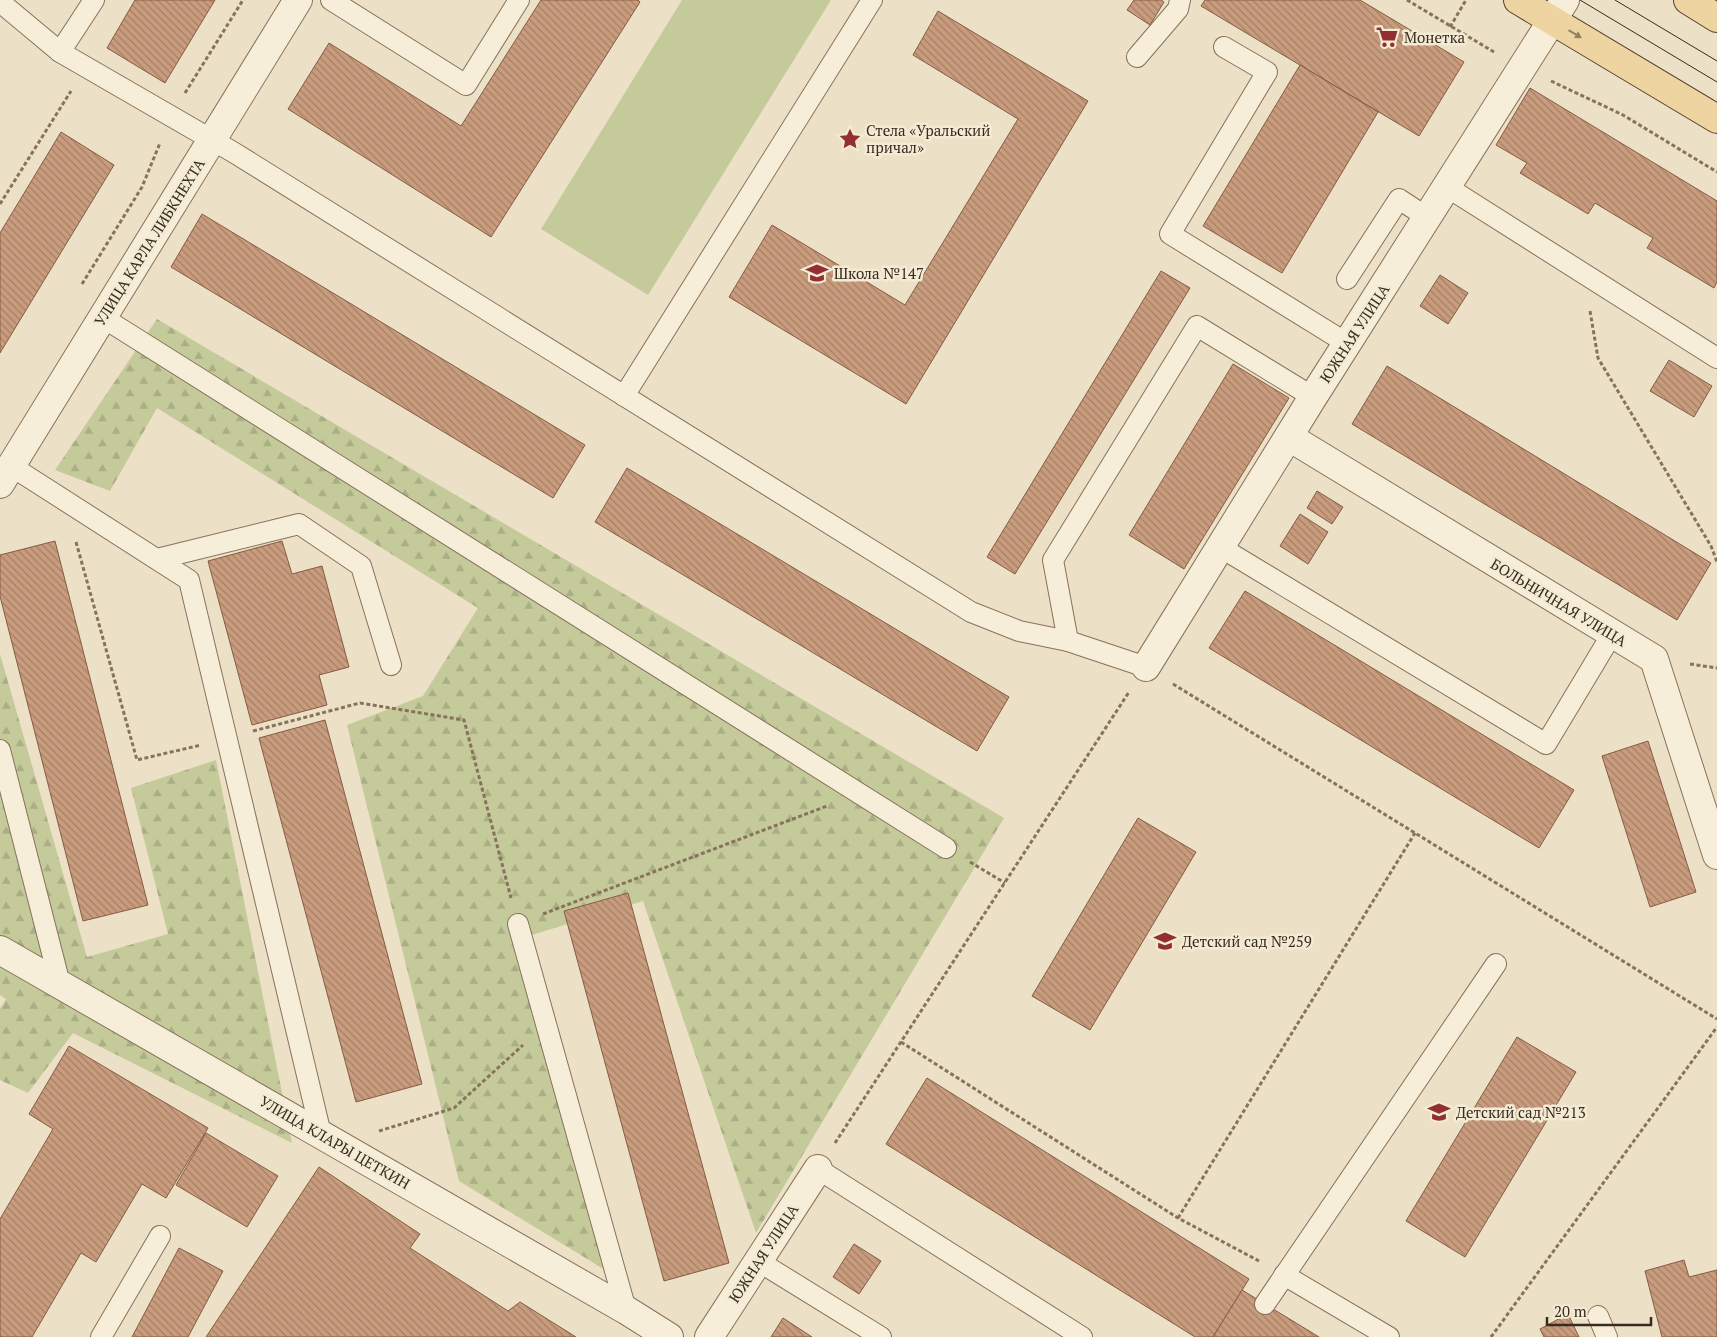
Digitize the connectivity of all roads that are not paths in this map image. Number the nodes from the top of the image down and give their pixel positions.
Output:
1 (94, 0) edge
2 (298, 0) edge
3 (331, 0) edge
4 (519, 0) edge
5 (872, 0) edge
6 (1180, 0) edge
7 (1518, 0) edge
8 (1688, 0) edge
9 (0, 2) edge
10 (1559, 10) edge
11 (1717, 18) edge
12 (1224, 47) dead end
13 (60, 52) junction
14 (1137, 57) dead end
15 (1717, 119) edge
16 (212, 139) junction
17 (1447, 187) junction
18 (1428, 218) junction
19 (1347, 280) dead end
20 (102, 317) junction
21 (1348, 344) junction
22 (1717, 358) edge
23 (624, 396) junction
24 (1313, 397) junction
25 (1289, 437) junction
26 (5, 475) edge
27 (1220, 547) junction
28 (157, 559) junction
29 (1612, 634) junction
30 (1068, 641) junction
31 (391, 665) dead end
32 (1146, 667) joint
33 (0, 750) edge
34 (946, 848) road end
35 (1717, 855) edge
36 (518, 924) road end
37 (0, 950) edge
38 (1496, 964) dead end
39 (60, 984) junction
40 (330, 1139) junction
41 (818, 1169) joint
42 (160, 1236) dead end
43 (758, 1261) junction
44 (1284, 1275) junction
45 (1265, 1304) dead end
46 (626, 1310) junction
47 (1598, 1316) dead end
48 (101, 1337) edge
49 (669, 1337) edge
50 (709, 1337) edge
51 (881, 1337) edge
52 (1082, 1337) edge
53 (1389, 1337) edge
54 (1607, 1337) edge

1 - 13 lane
2 - 16 street, УЛИЦА КАРЛА ЛИБКНЕХТА
3 - 4 lane
5 - 23 lane
6 - 14 lane
7 - 10 main road
8 - 11 main road
9 - 13 lane
10 -> 15 main road
10 - 17 street, ЮЖНАЯ УЛИЦА
12 - 21 lane
13 - 16 lane
16 - 20 street, УЛИЦА КАРЛА ЛИБКНЕХТА
16 - 23 lane
17 - 18 street, ЮЖНАЯ УЛИЦА
17 - 22 lane
18 - 19 lane
18 - 21 street, ЮЖНАЯ УЛИЦА
20 - 26 street, УЛИЦА КАРЛА ЛИБКНЕХТА
20 - 34 lane
21 - 24 street, ЮЖНАЯ УЛИЦА
23 - 30 lane
24 - 25 street, ЮЖНАЯ УЛИЦА
24 - 30 lane
25 - 27 street, ЮЖНАЯ УЛИЦА
25 - 29 street, БОЛЬНИЧНАЯ УЛИЦА
26 - 28 lane
27 - 29 lane
27 - 32 street, ЮЖНАЯ УЛИЦА
28 - 31 lane
28 - 40 lane
29 - 35 street, БОЛЬНИЧНАЯ УЛИЦА
30 - 32 lane
33 - 39 lane
36 - 46 lane
37 - 39 street, УЛИЦА КЛАРЫ ЦЕТКИН
38 - 44 lane
39 - 40 street, УЛИЦА КЛАРЫ ЦЕТКИН
40 - 46 street, УЛИЦА КЛАРЫ ЦЕТКИН
41 - 43 street, ЮЖНАЯ УЛИЦА
41 - 52 lane
42 - 48 lane
43 - 50 street, ЮЖНАЯ УЛИЦА
43 - 51 lane
44 - 45 lane
44 - 53 lane
46 - 49 street, УЛИЦА КЛАРЫ ЦЕТКИН
47 - 54 lane

